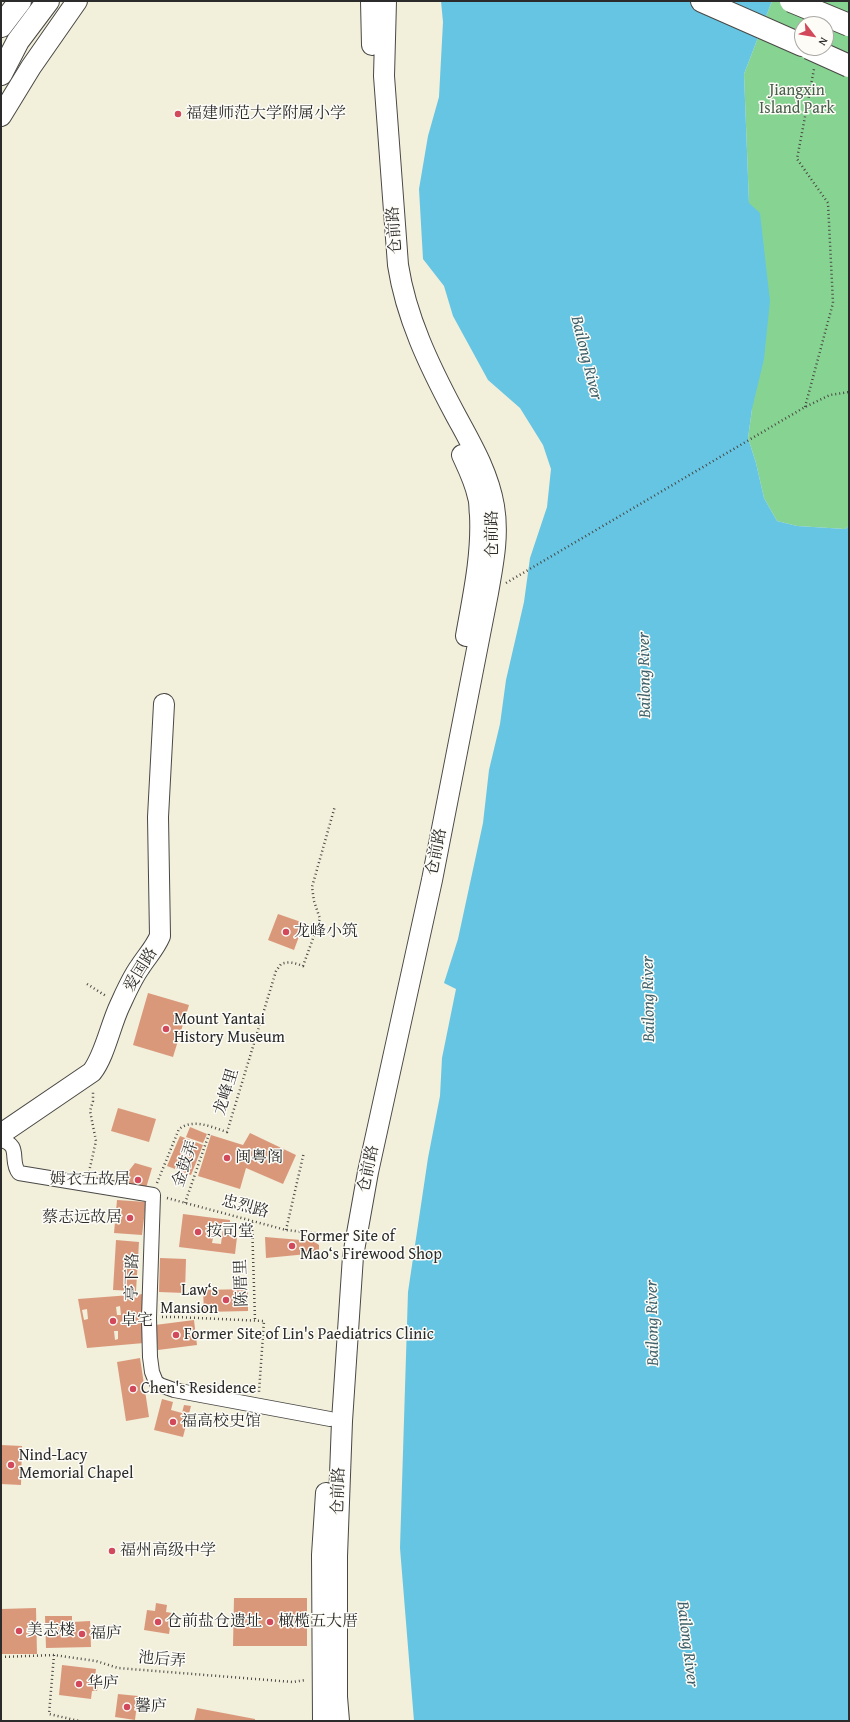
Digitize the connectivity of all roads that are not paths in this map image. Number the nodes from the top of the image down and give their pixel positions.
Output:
1 (20, 1) edge
2 (32, 1) edge
3 (48, 1) edge
4 (78, 1) edge
5 (371, 1) edge
6 (386, 1) edge
7 (702, 1) edge
8 (791, 1) edge
9 (849, 25) edge
10 (1, 26) edge
11 (794, 41) edge
12 (1, 44) edge
13 (816, 56) edge
14 (849, 66) edge
15 (1, 74) edge
16 (3, 108) edge
17 (164, 704) dead end
18 (1, 1134) edge
19 (1, 1140) edge
20 (330, 1419) junction
21 (323, 1721) edge
22 (338, 1721) edge

1 - 10 main road
2 - 12 main road
3 - 15 main road
4 - 16 street
5 - 20 street, 仓前路
6 - 22 street, 仓前路
7 - 11 main road
8 - 9 main road, bridge
13 - 14 main road, bridge
17 - 18 street, 爱国路
19 - 20 street, 亭下路
20 - 21 street, 仓前路

